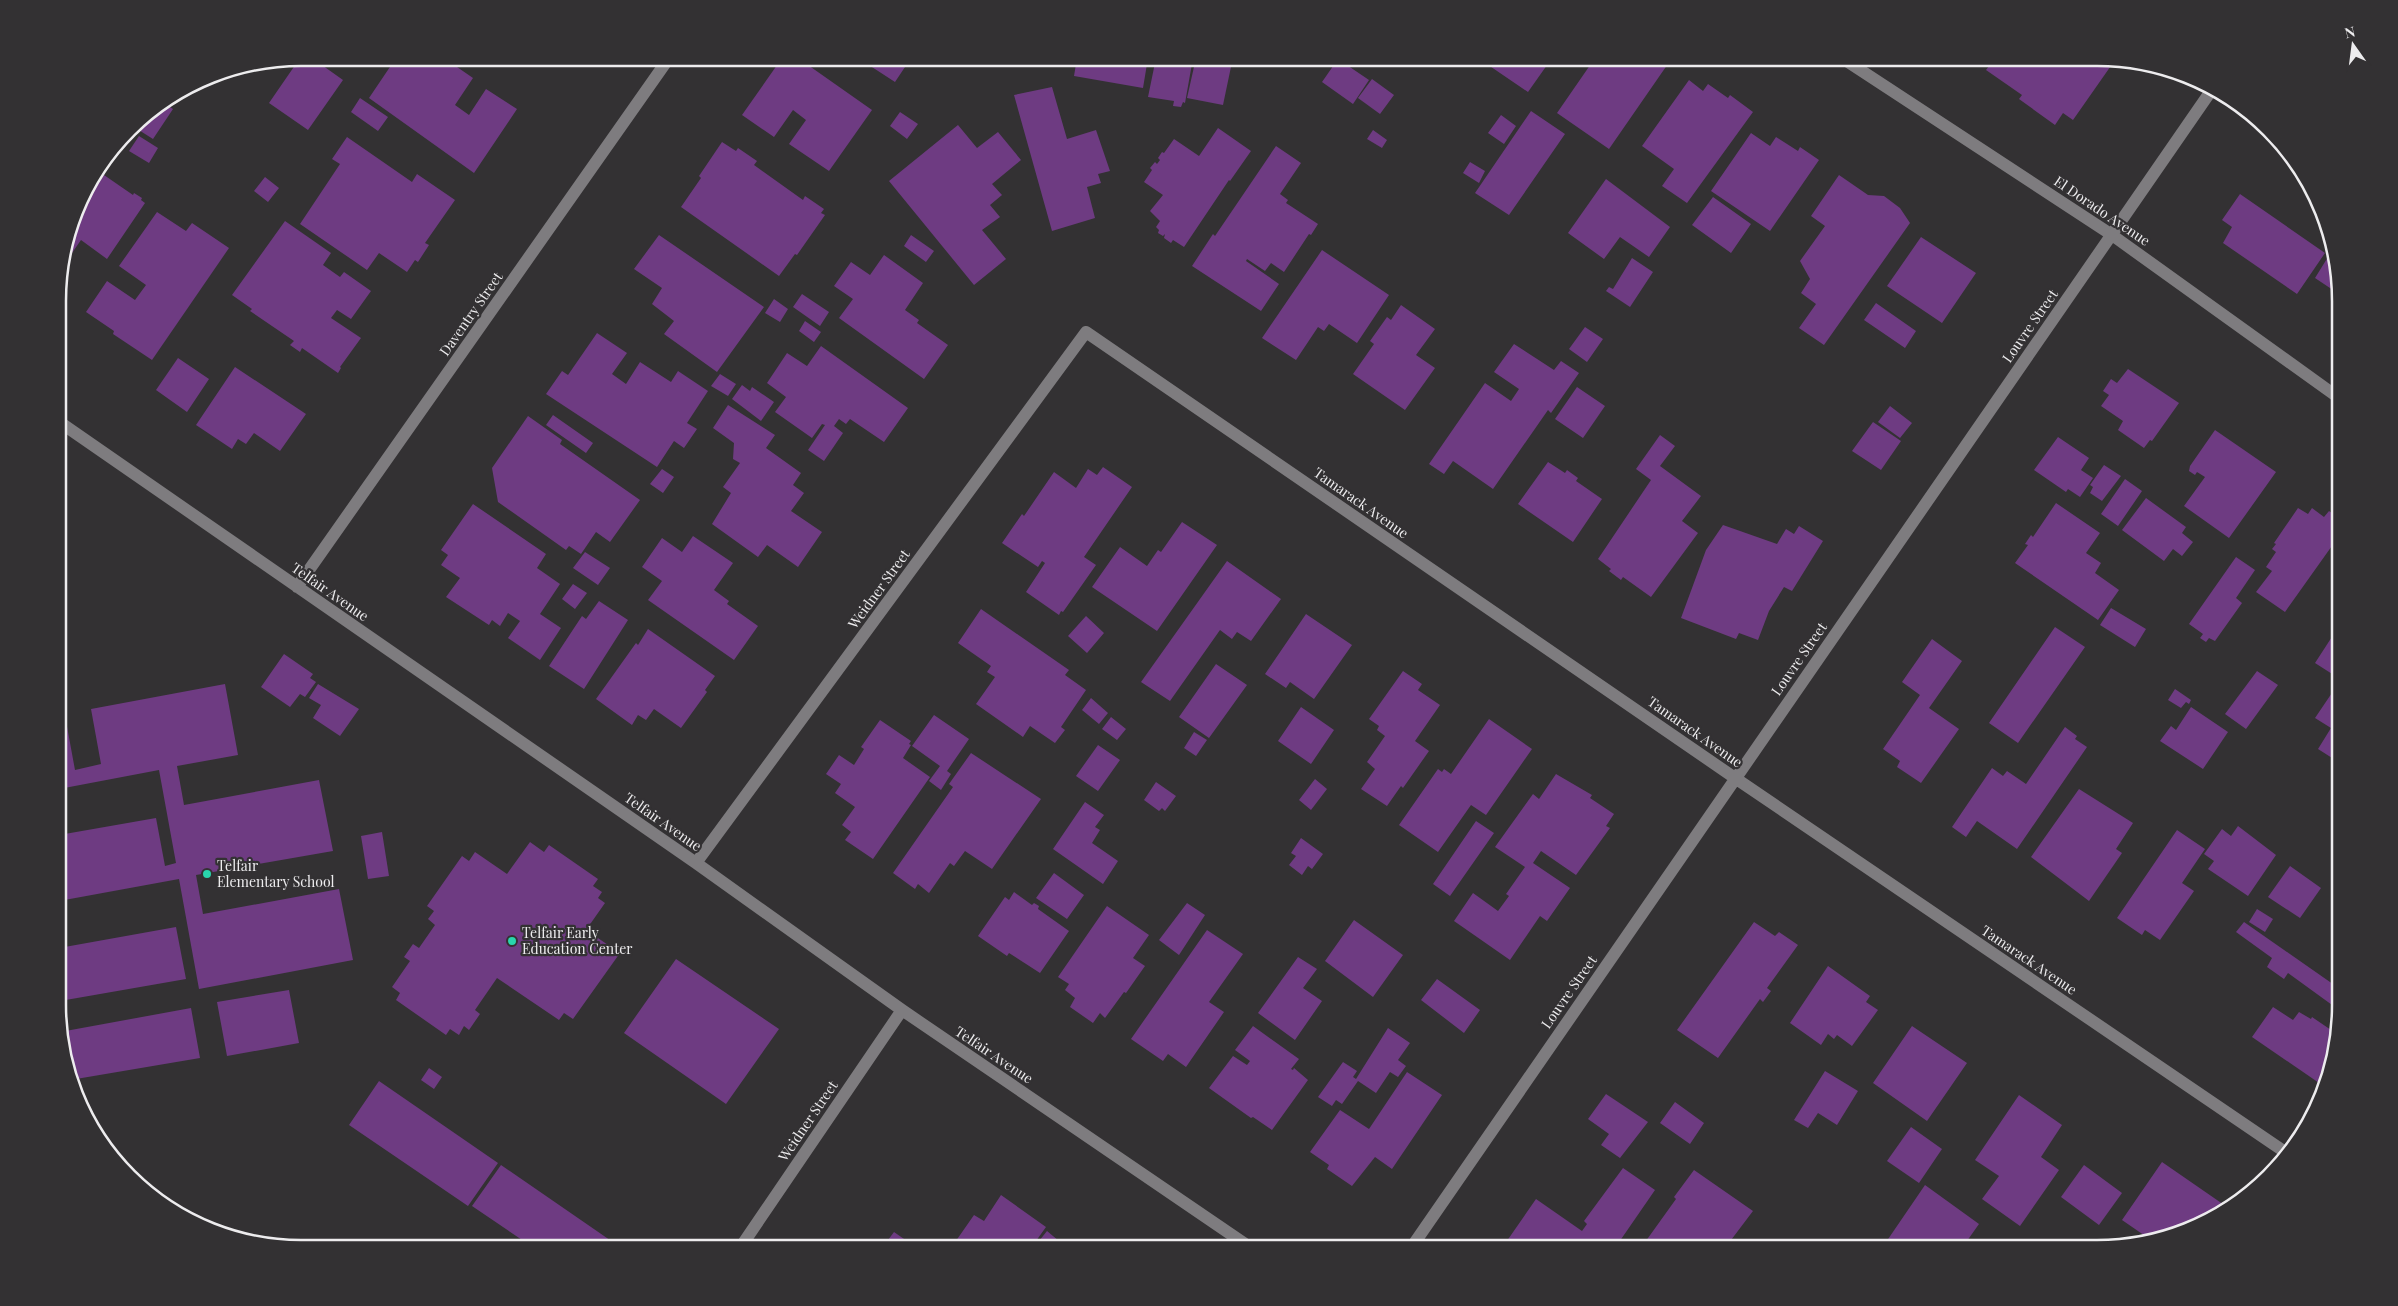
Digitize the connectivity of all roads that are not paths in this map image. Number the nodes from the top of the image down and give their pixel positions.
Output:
1 (663, 66) edge
2 (1854, 66) edge
3 (2208, 95) edge
4 (2112, 235) junction
5 (1086, 332) joint
6 (2332, 393) edge
7 (66, 427) edge
8 (297, 587) junction
9 (1734, 778) junction
10 (696, 862) junction
11 (902, 1010) junction
12 (2282, 1150) edge
13 (745, 1240) edge
14 (1238, 1240) edge
15 (1416, 1240) edge

1 - 8 street, Daventry Street
2 - 4 street, El Dorado Avenue
3 - 4 street, Louvre Street
4 - 6 street, El Dorado Avenue
4 - 9 street, Louvre Street
5 - 9 street, Tamarack Avenue
5 - 10 street, Weidner Street
7 - 8 street, Telfair Avenue
8 - 10 street, Telfair Avenue
9 - 12 street, Tamarack Avenue
9 - 15 street, Louvre Street
10 - 11 street, Telfair Avenue
11 - 13 street, Weidner Street
11 - 14 street, Telfair Avenue

